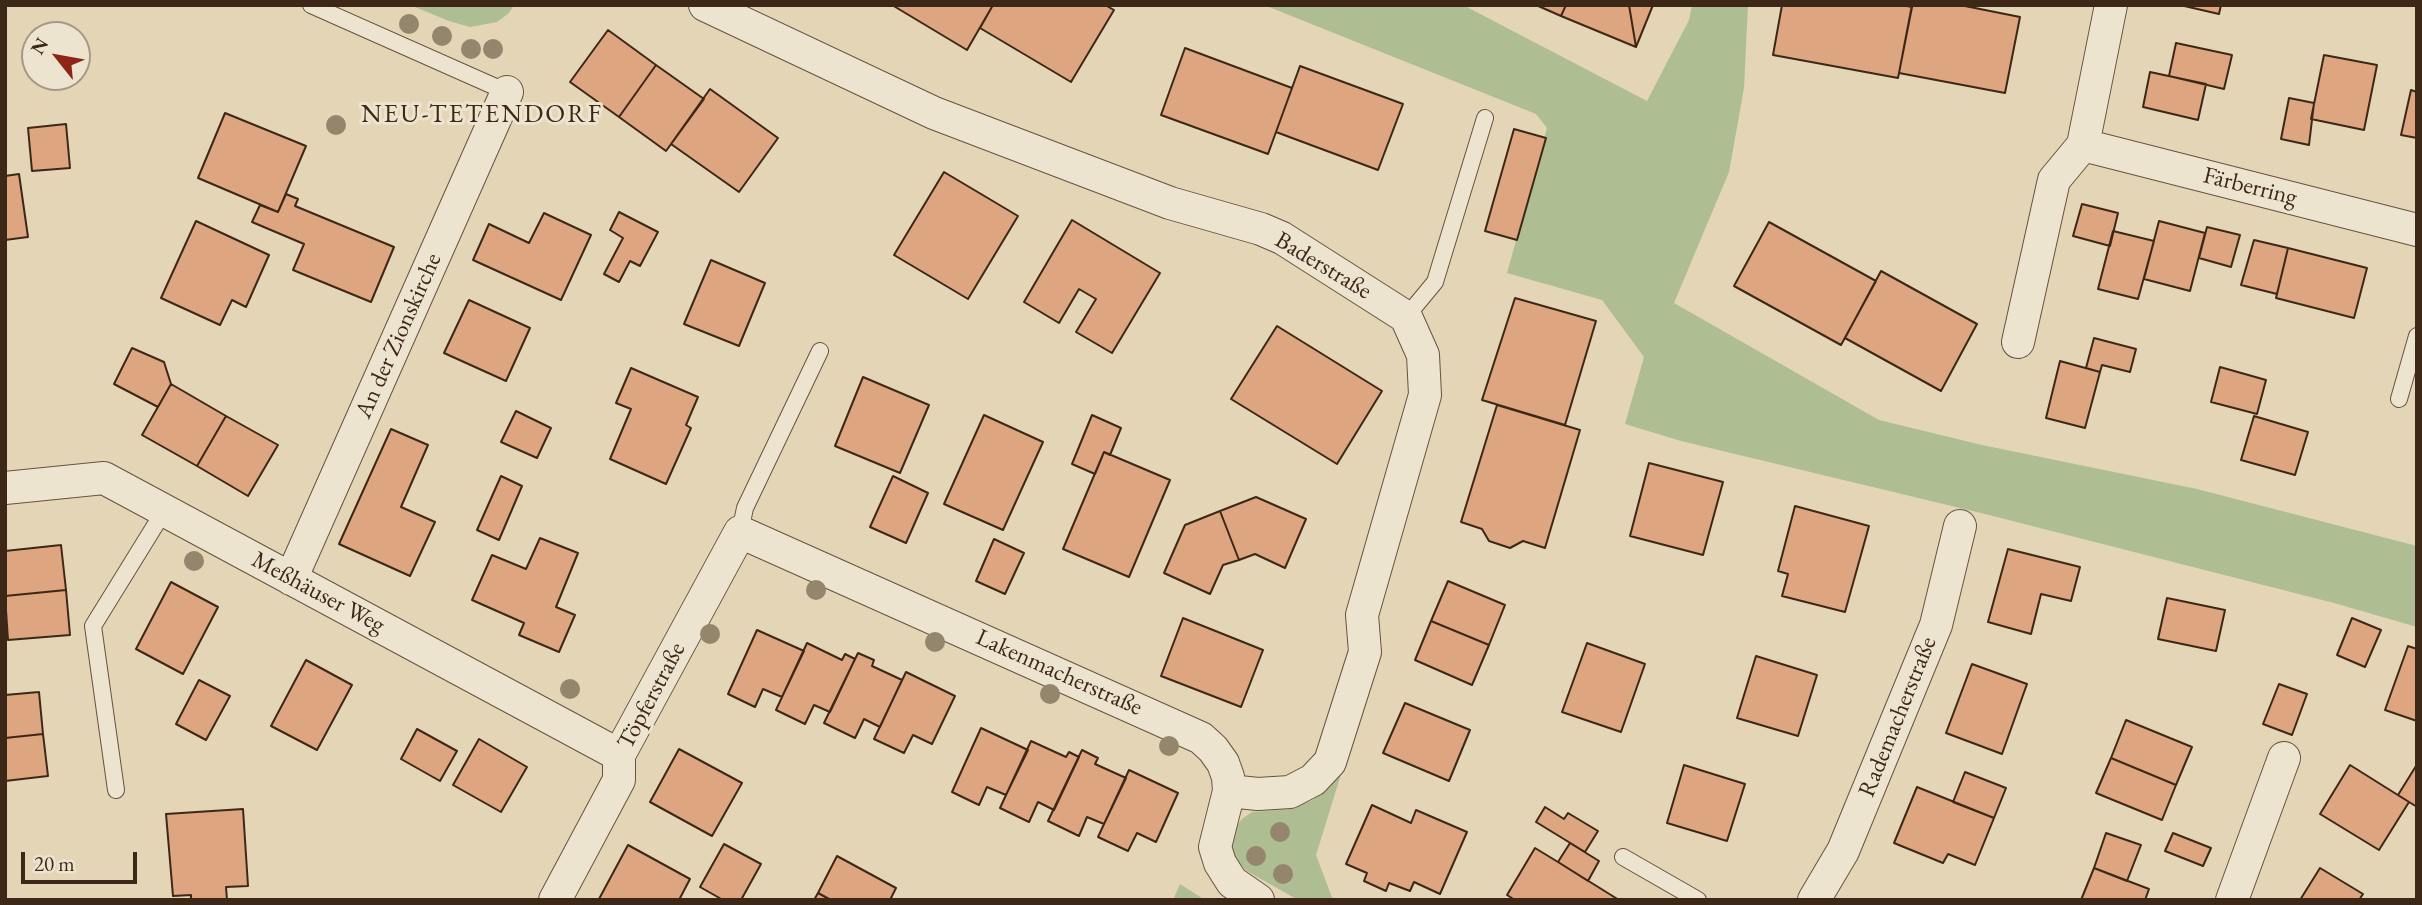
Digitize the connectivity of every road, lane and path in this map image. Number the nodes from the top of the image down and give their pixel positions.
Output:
1 (311, 5) edge
2 (705, 5) edge
3 (2111, 5) edge
4 (506, 92) joint
5 (1485, 118) dead end
6 (2083, 145) junction
7 (2417, 230) edge
8 (1406, 317) junction
9 (2417, 336) edge
10 (2018, 341) dead end
11 (820, 351) dead end
12 (2399, 399) dead end
13 (5, 488) edge
14 (164, 511) junction
15 (1960, 526) dead end
16 (740, 532) junction
17 (291, 579) junction
18 (619, 755) junction
19 (2284, 758) dead end
20 (116, 790) dead end
21 (1229, 791) junction
22 (1623, 857) dead end
23 (555, 900) edge
24 (1258, 900) edge
25 (1699, 900) edge
26 (1814, 900) edge
27 (2232, 900) edge

1 - 4 lane
2 - 8 street, Baderstraße
3 - 6 street
4 - 17 street, An der Zionskirche
5 - 8 lane
6 - 7 street, Färberring
6 - 10 street
8 - 21 street
9 - 12 lane
11 - 16 lane
13 - 14 street, Meßhäuser Weg
14 - 17 street, Meßhäuser Weg
14 - 20 lane
15 - 26 street, Rademacherstraße
16 - 18 street, Töpferstraße
16 - 21 street, Lakenmacherstraße
17 - 18 street, Meßhäuser Weg
18 - 23 street, Töpferstraße
19 - 27 street
21 - 24 street
22 - 25 lane

